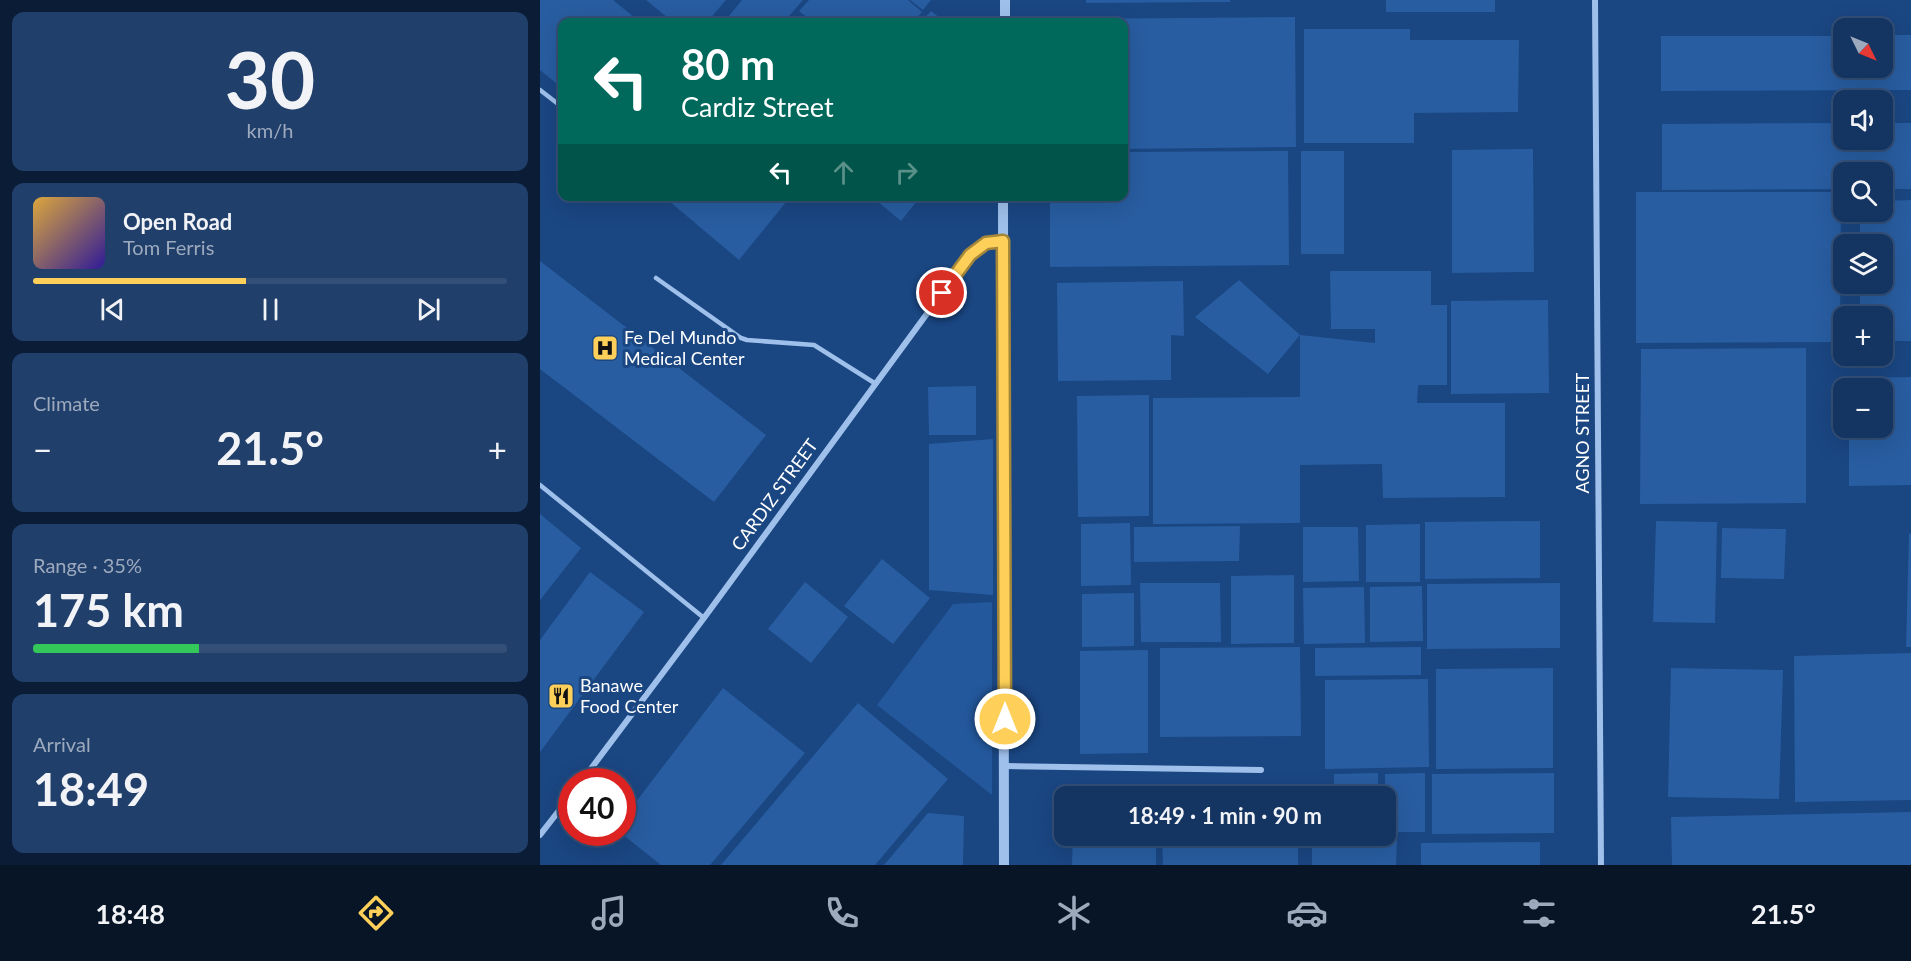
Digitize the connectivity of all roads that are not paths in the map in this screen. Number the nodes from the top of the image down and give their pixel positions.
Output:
1 (1005, 0) edge
2 (1595, 0) edge
3 (1005, 18) edge
4 (540, 90) edge
5 (558, 104) edge
6 (1003, 201) edge
7 (1003, 241) junction
8 (656, 278) dead end
9 (876, 384) junction
10 (540, 485) edge
11 (704, 618) junction
12 (1005, 766) junction
13 (592, 768) edge
14 (1261, 770) dead end
15 (558, 812) edge
16 (540, 835) edge
17 (1004, 865) edge
18 (1601, 865) edge

1 - 3 street
2 - 18 street, AGNO STREET
4 - 5 lane
6 - 7 street
7 - 9 street, CARDIZ STREET
7 - 12 street
8 - 9 lane
9 - 11 street, CARDIZ STREET
10 - 11 lane
11 - 13 street, CARDIZ STREET
12 - 14 street
12 - 17 street
15 - 16 street

